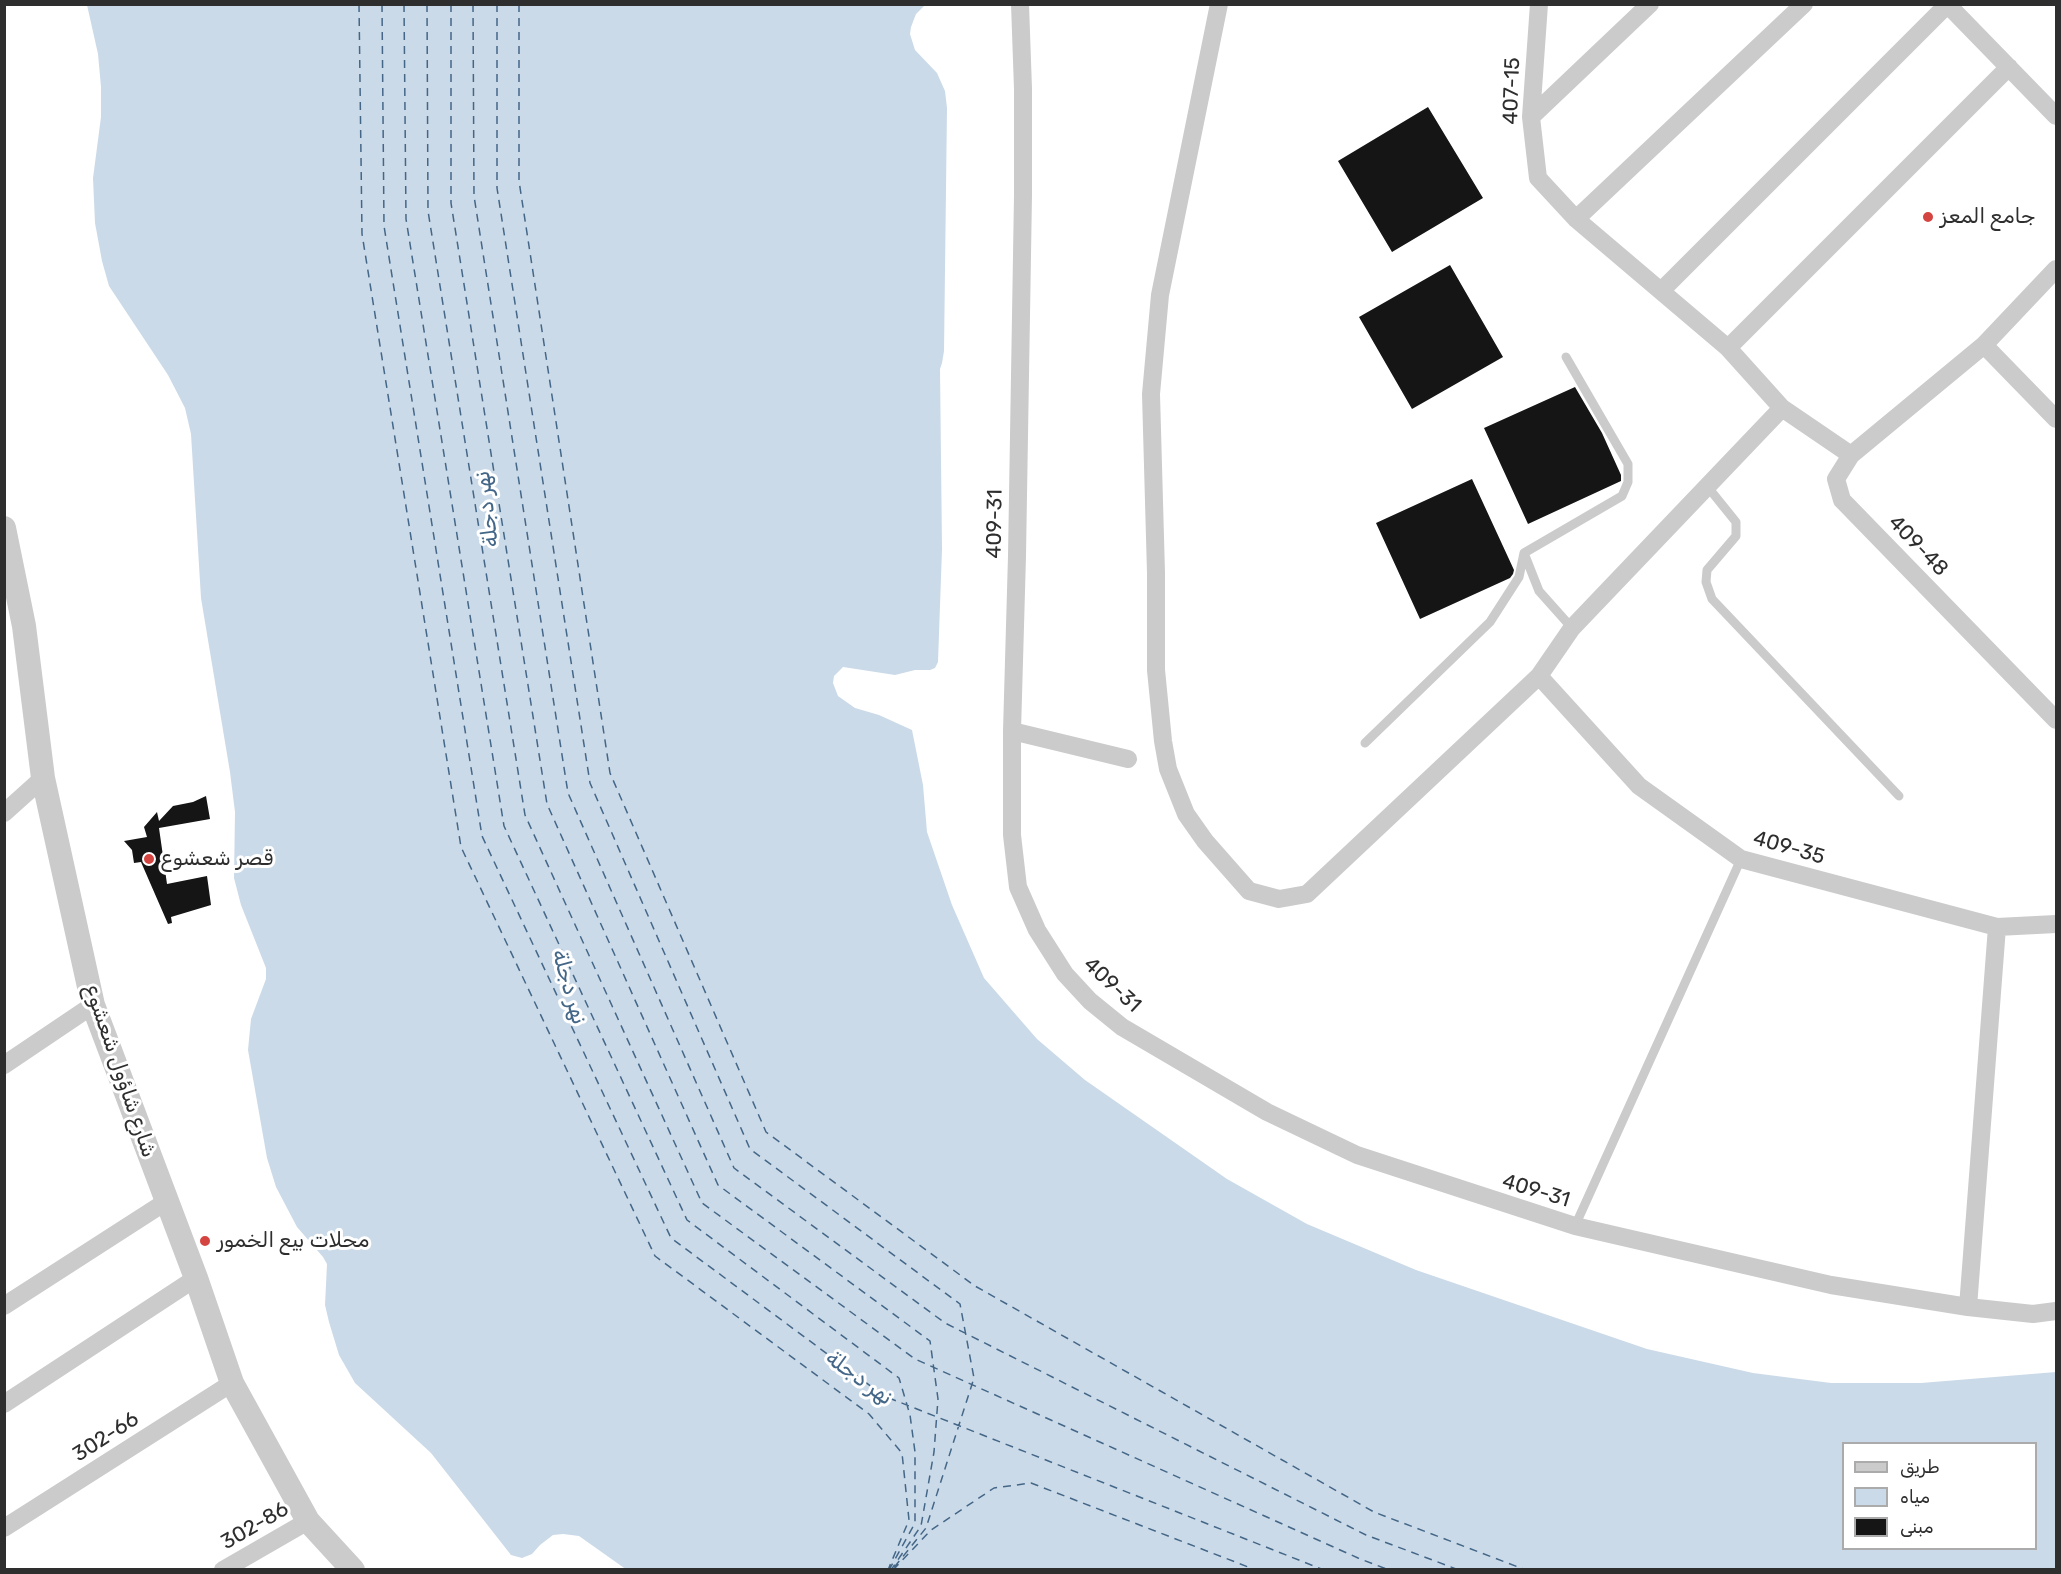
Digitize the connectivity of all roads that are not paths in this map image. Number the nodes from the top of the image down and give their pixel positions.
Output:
1 (1020, 4) edge
2 (1219, 4) edge
3 (1539, 4) edge
4 (1804, 4) edge
5 (1947, 5) edge
6 (1644, 7) edge
7 (2009, 67) junction
8 (2056, 116) edge
9 (1531, 117) junction
10 (1576, 219) junction
11 (2056, 269) edge
12 (1661, 291) junction
13 (1984, 345) junction
14 (1728, 348) junction
15 (1566, 357) dead end
16 (1782, 408) junction
17 (2056, 419) edge
18 (1851, 455) junction
19 (1707, 486) junction
20 (4, 528) edge
21 (1524, 553) junction
22 (1572, 628) junction
23 (1539, 676) junction
24 (2056, 720) edge
25 (1012, 731) junction
26 (1365, 743) dead end
27 (1128, 759) dead end
28 (43, 778) junction
29 (1899, 796) dead end
30 (4, 813) edge
31 (1741, 859) junction
32 (2056, 924) edge
33 (1996, 927) junction
34 (93, 1005) junction
35 (4, 1065) edge
36 (167, 1202) junction
37 (1575, 1226) junction
38 (196, 1278) junction
39 (4, 1306) edge
40 (1968, 1307) junction
41 (2056, 1311) edge
42 (232, 1383) junction
43 (4, 1404) edge
44 (308, 1521) junction
45 (4, 1528) edge
46 (223, 1569) edge
47 (353, 1569) edge

1 - 25 street, 409-31
2 - 23 street
3 - 9 street, 407-15
4 - 10 street
5 - 7 street
5 - 12 street
6 - 9 street
7 - 8 street
7 - 14 street
9 - 10 street, 407-15
10 - 12 street
11 - 13 street
12 - 14 street
13 - 17 street
13 - 18 street
14 - 16 street
15 - 21 lane
16 - 18 street
16 - 19 street
18 - 24 street, 409-48
19 - 22 street
19 - 29 lane
20 - 28 street, شارع شاؤول شعشوع
21 - 22 lane
21 - 26 lane
22 - 23 street
23 - 31 street, 409-35
25 - 27 street
25 - 37 street, 409-31
28 - 30 street
28 - 34 street, شارع شاؤول شعشوع
31 - 33 street, 409-35
31 - 37 lane
32 - 33 street, 409-35
33 - 40 street
34 - 35 street
34 - 36 street, شارع شاؤول شعشوع
36 - 38 street, شارع شاؤول شعشوع
36 - 39 street
37 - 40 street, 409-31
38 - 42 street, شارع شاؤول شعشوع
38 - 43 street
40 - 41 street, 409-31
42 - 44 street, شارع شاؤول شعشوع
42 - 45 street, 302-66
44 - 46 street, 302-86
44 - 47 street, شارع شاؤول شعشوع

